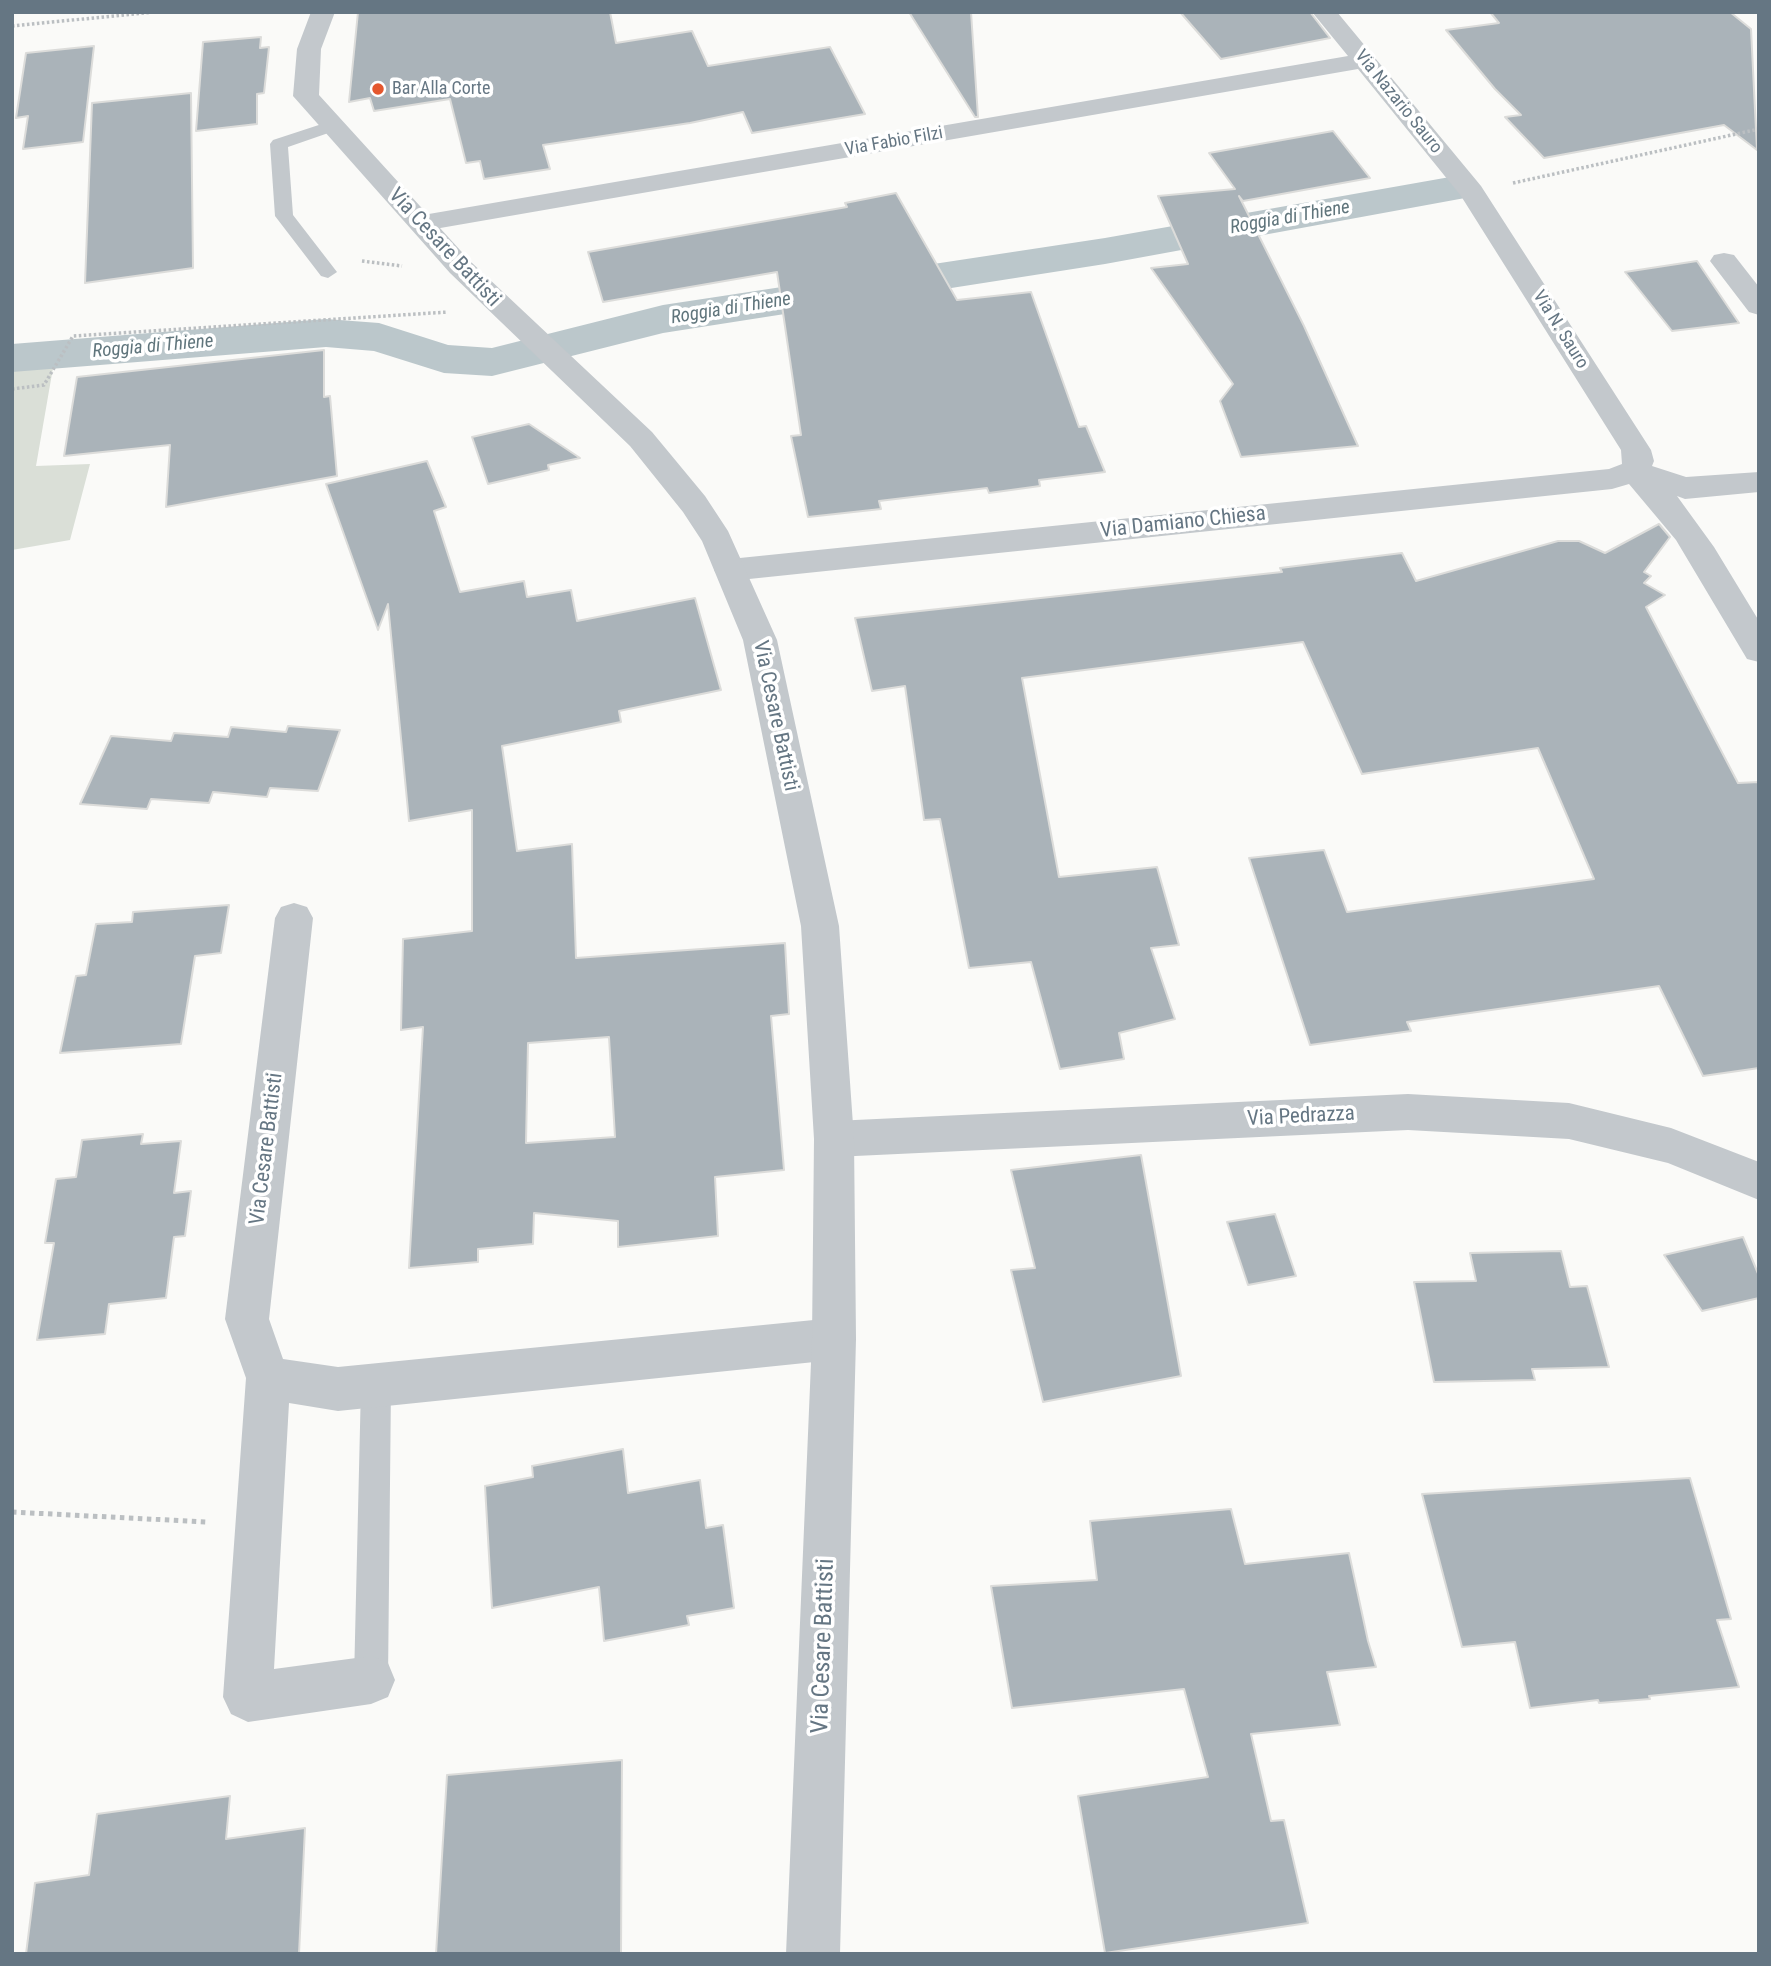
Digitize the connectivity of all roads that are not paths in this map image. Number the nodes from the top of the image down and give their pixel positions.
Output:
1 (323, 12) edge
2 (1324, 12) edge
3 (1364, 61) junction
4 (331, 126) junction
5 (1472, 192) joint
6 (424, 223) junction
7 (1724, 261) dead end
8 (328, 272) road end
9 (1759, 306) edge
10 (1634, 471) junction
11 (1759, 482) edge
12 (730, 570) junction
13 (1759, 650) edge
14 (294, 918) dead end
15 (834, 1139) junction
16 (1759, 1181) edge
17 (834, 1339) junction
18 (268, 1378) junction
19 (376, 1385) junction
20 (371, 1680) joint
21 (813, 1954) edge

1 - 4 street, Via Cesare Battisti
2 - 3 street, Via Nazario Sauro
3 - 5 street, Via Nazario Sauro
3 - 6 street, Via Fabio Filzi
4 - 6 street, Via Cesare Battisti
4 - 8 lane
5 - 10 street, Via N. Sauro
6 - 12 street, Via Cesare Battisti
7 - 9 street
10 - 11 street
10 - 12 street, Via Damiano Chiesa
10 - 13 street
12 - 15 street, Via Cesare Battisti
14 - 18 street, Via Cesare Battisti
15 - 16 street, Via Pedrazza
15 - 17 street, Via Cesare Battisti
17 - 19 street
17 - 21 street, Via Cesare Battisti
18 - 19 street
18 - 20 street, Via Cesare Battisti
19 - 20 lane

